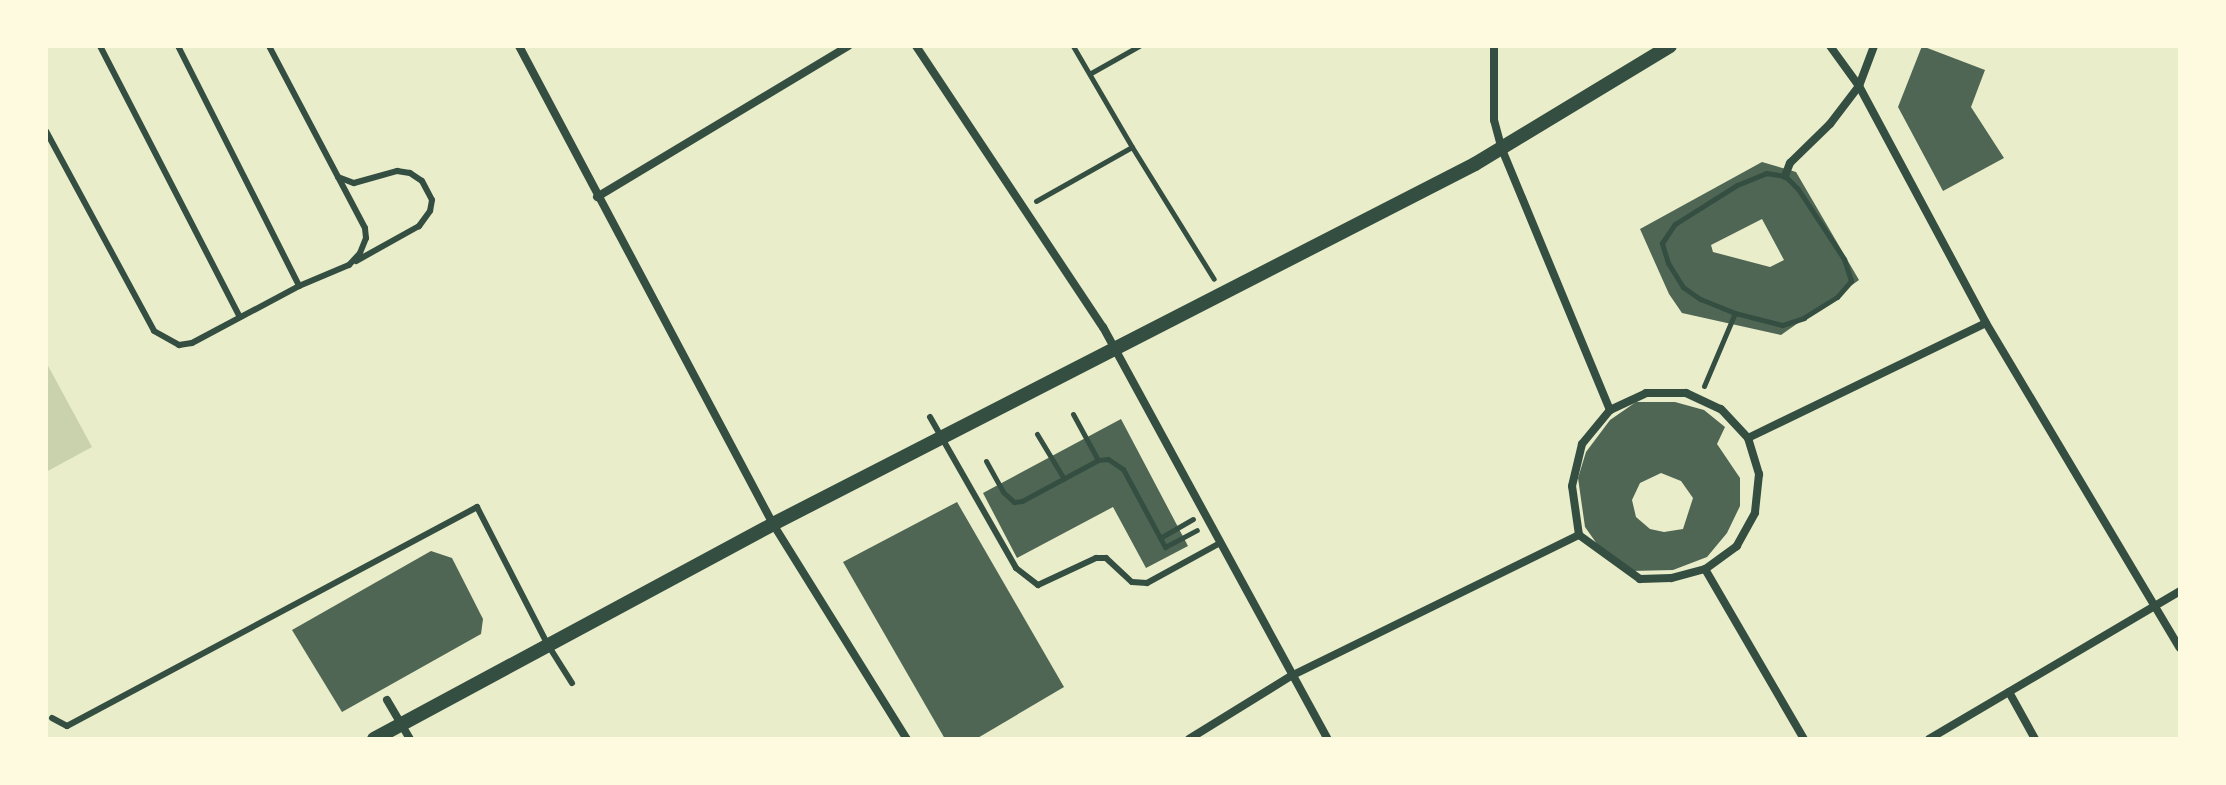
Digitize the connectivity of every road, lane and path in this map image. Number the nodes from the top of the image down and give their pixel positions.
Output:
1 (100, 46) edge
2 (178, 46) edge
3 (269, 46) edge
4 (519, 46) edge
5 (848, 46) edge
6 (916, 46) edge
7 (1073, 46) edge
8 (1139, 46) edge
9 (1494, 46) edge
10 (1670, 46) edge
11 (1830, 46) edge
12 (1874, 46) edge
13 (1091, 73) junction
14 (1859, 86) junction
15 (46, 131) edge
16 (1132, 147) junction
17 (1501, 147) junction
18 (1785, 176) junction
19 (338, 177) junction
20 (597, 197) junction
21 (1024, 208) junction
22 (349, 265) junction
23 (299, 286) junction
24 (1221, 292) junction
25 (1735, 313) junction
26 (240, 317) junction
27 (1986, 323) junction
28 (1114, 347) junction
29 (1699, 399) junction
30 (1610, 410) junction
31 (1073, 414) dead end
32 (930, 417) dead end
33 (1037, 434) dead end
34 (1748, 438) junction
35 (942, 439) junction
36 (1098, 460) junction
37 (986, 461) dead end
38 (1064, 479) junction
39 (1204, 513) junction
40 (1209, 523) junction
41 (773, 524) junction
42 (1579, 535) junction
43 (1160, 538) junction
44 (1220, 543) junction
45 (1705, 569) junction
46 (2180, 591) edge
47 (2155, 606) junction
48 (548, 645) junction
49 (2180, 648) edge
50 (1291, 676) junction
51 (572, 683) dead end
52 (2009, 692) junction
53 (387, 700) dead end
54 (52, 718) dead end
55 (402, 725) junction
56 (374, 739) edge
57 (410, 739) edge
58 (907, 739) edge
59 (1189, 739) edge
60 (1328, 739) edge
61 (1804, 739) edge
62 (1929, 739) edge
63 (2035, 739) edge

1 - 26 lane
2 - 23 lane
3 - 19 lane
4 - 20 street
5 - 20 street
6 - 21 street
7 - 13 path
8 - 13 path
9 - 17 street
10 - 17 street
11 - 14 street
12 - 14 street
13 - 16 path
14 - 18 street
14 - 27 street
15 - 26 lane
16 - 21 path
16 - 24 path
17 - 24 street
17 - 30 street
18 - 25 path
18 - 25 path
19 - 22 lane
19 - 22 lane
20 - 41 street
21 - 28 street
22 - 23 lane
23 - 26 lane
24 - 28 street
25 - 29 path
27 - 34 street
27 - 47 street
28 - 35 street
28 - 39 street
29 - 30 street
29 - 34 street
30 - 42 street
31 - 36 path
32 - 35 lane
33 - 38 path
34 - 45 street
35 - 41 street
35 - 44 lane
36 - 38 path
36 - 43 path
37 - 38 path
39 - 40 street
39 - 43 path
40 - 43 path
40 - 44 street
41 - 48 street
41 - 58 street
42 - 45 street
42 - 50 street
44 - 50 street
45 - 61 street
46 - 47 street
47 - 49 street
47 - 52 street
48 - 51 lane
48 - 54 lane
48 - 55 street
50 - 59 street
50 - 60 street
52 - 62 street
52 - 63 street
53 - 55 street
55 - 56 street
55 - 57 street

